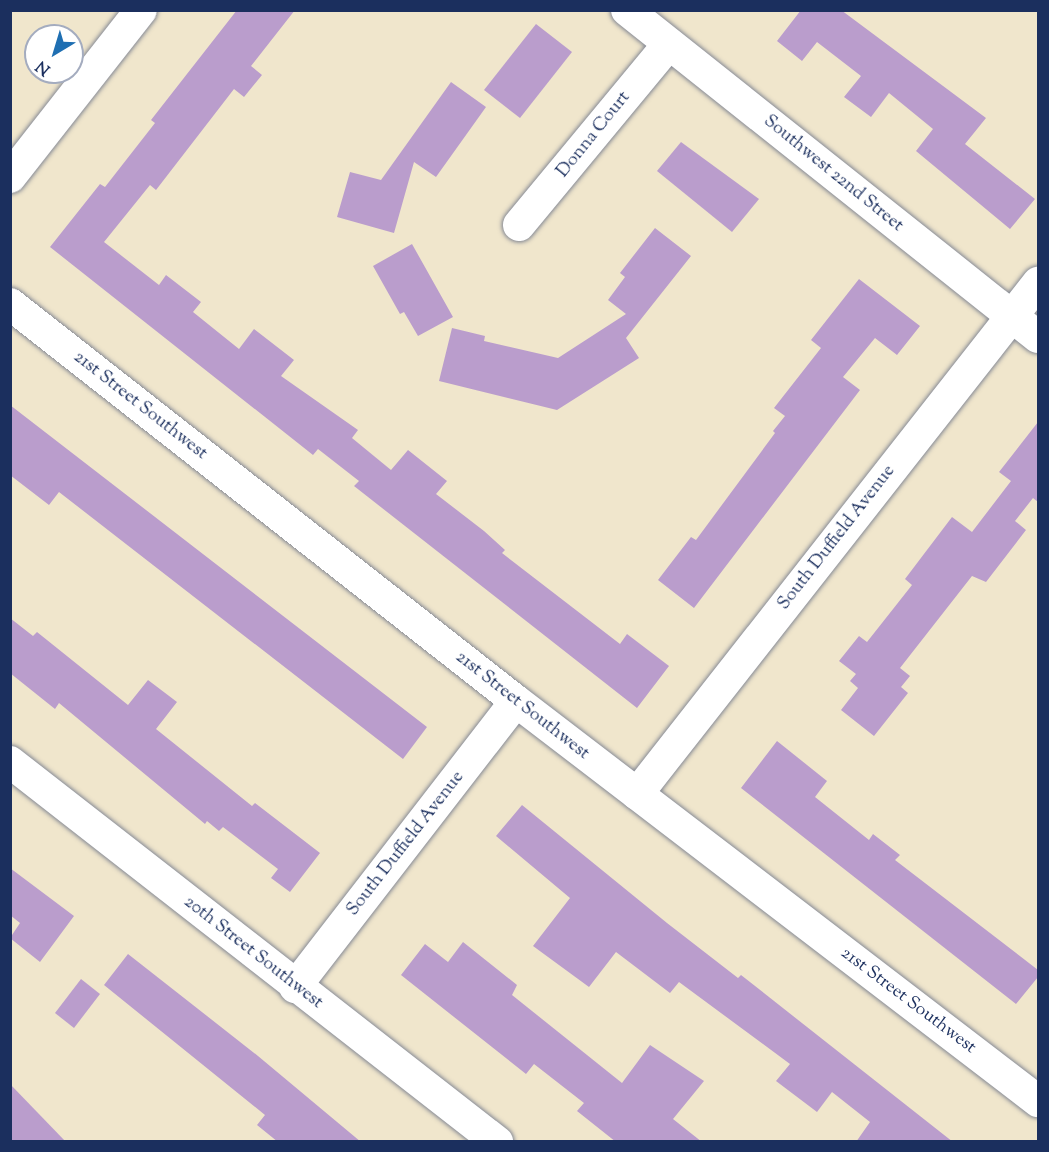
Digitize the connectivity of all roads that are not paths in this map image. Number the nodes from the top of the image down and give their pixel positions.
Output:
1 (141, 10) edge
2 (627, 10) edge
3 (669, 44) junction
4 (10, 177) edge
5 (519, 225) dead end
6 (1038, 283) edge
7 (10, 304) edge
8 (1011, 316) junction
9 (1038, 338) edge
10 (516, 701) junction
11 (10, 762) edge
12 (637, 795) junction
13 (295, 987) junction
14 (1038, 1101) edge
15 (497, 1142) edge

1 - 4 street
2 - 3 street, Southwest 22nd Street
3 - 5 street, Donna Court
3 - 8 street, Southwest 22nd Street
6 - 8 street, South Duffield Avenue
7 - 10 street, 21st Street Southwest
8 - 9 street, Southwest 22nd Street
8 - 12 street, South Duffield Avenue
10 - 12 street, 21st Street Southwest
10 - 13 street, South Duffield Avenue
11 - 13 street, 20th Street Southwest
12 - 14 street, 21st Street Southwest
13 - 15 street, 20th Street Southwest

